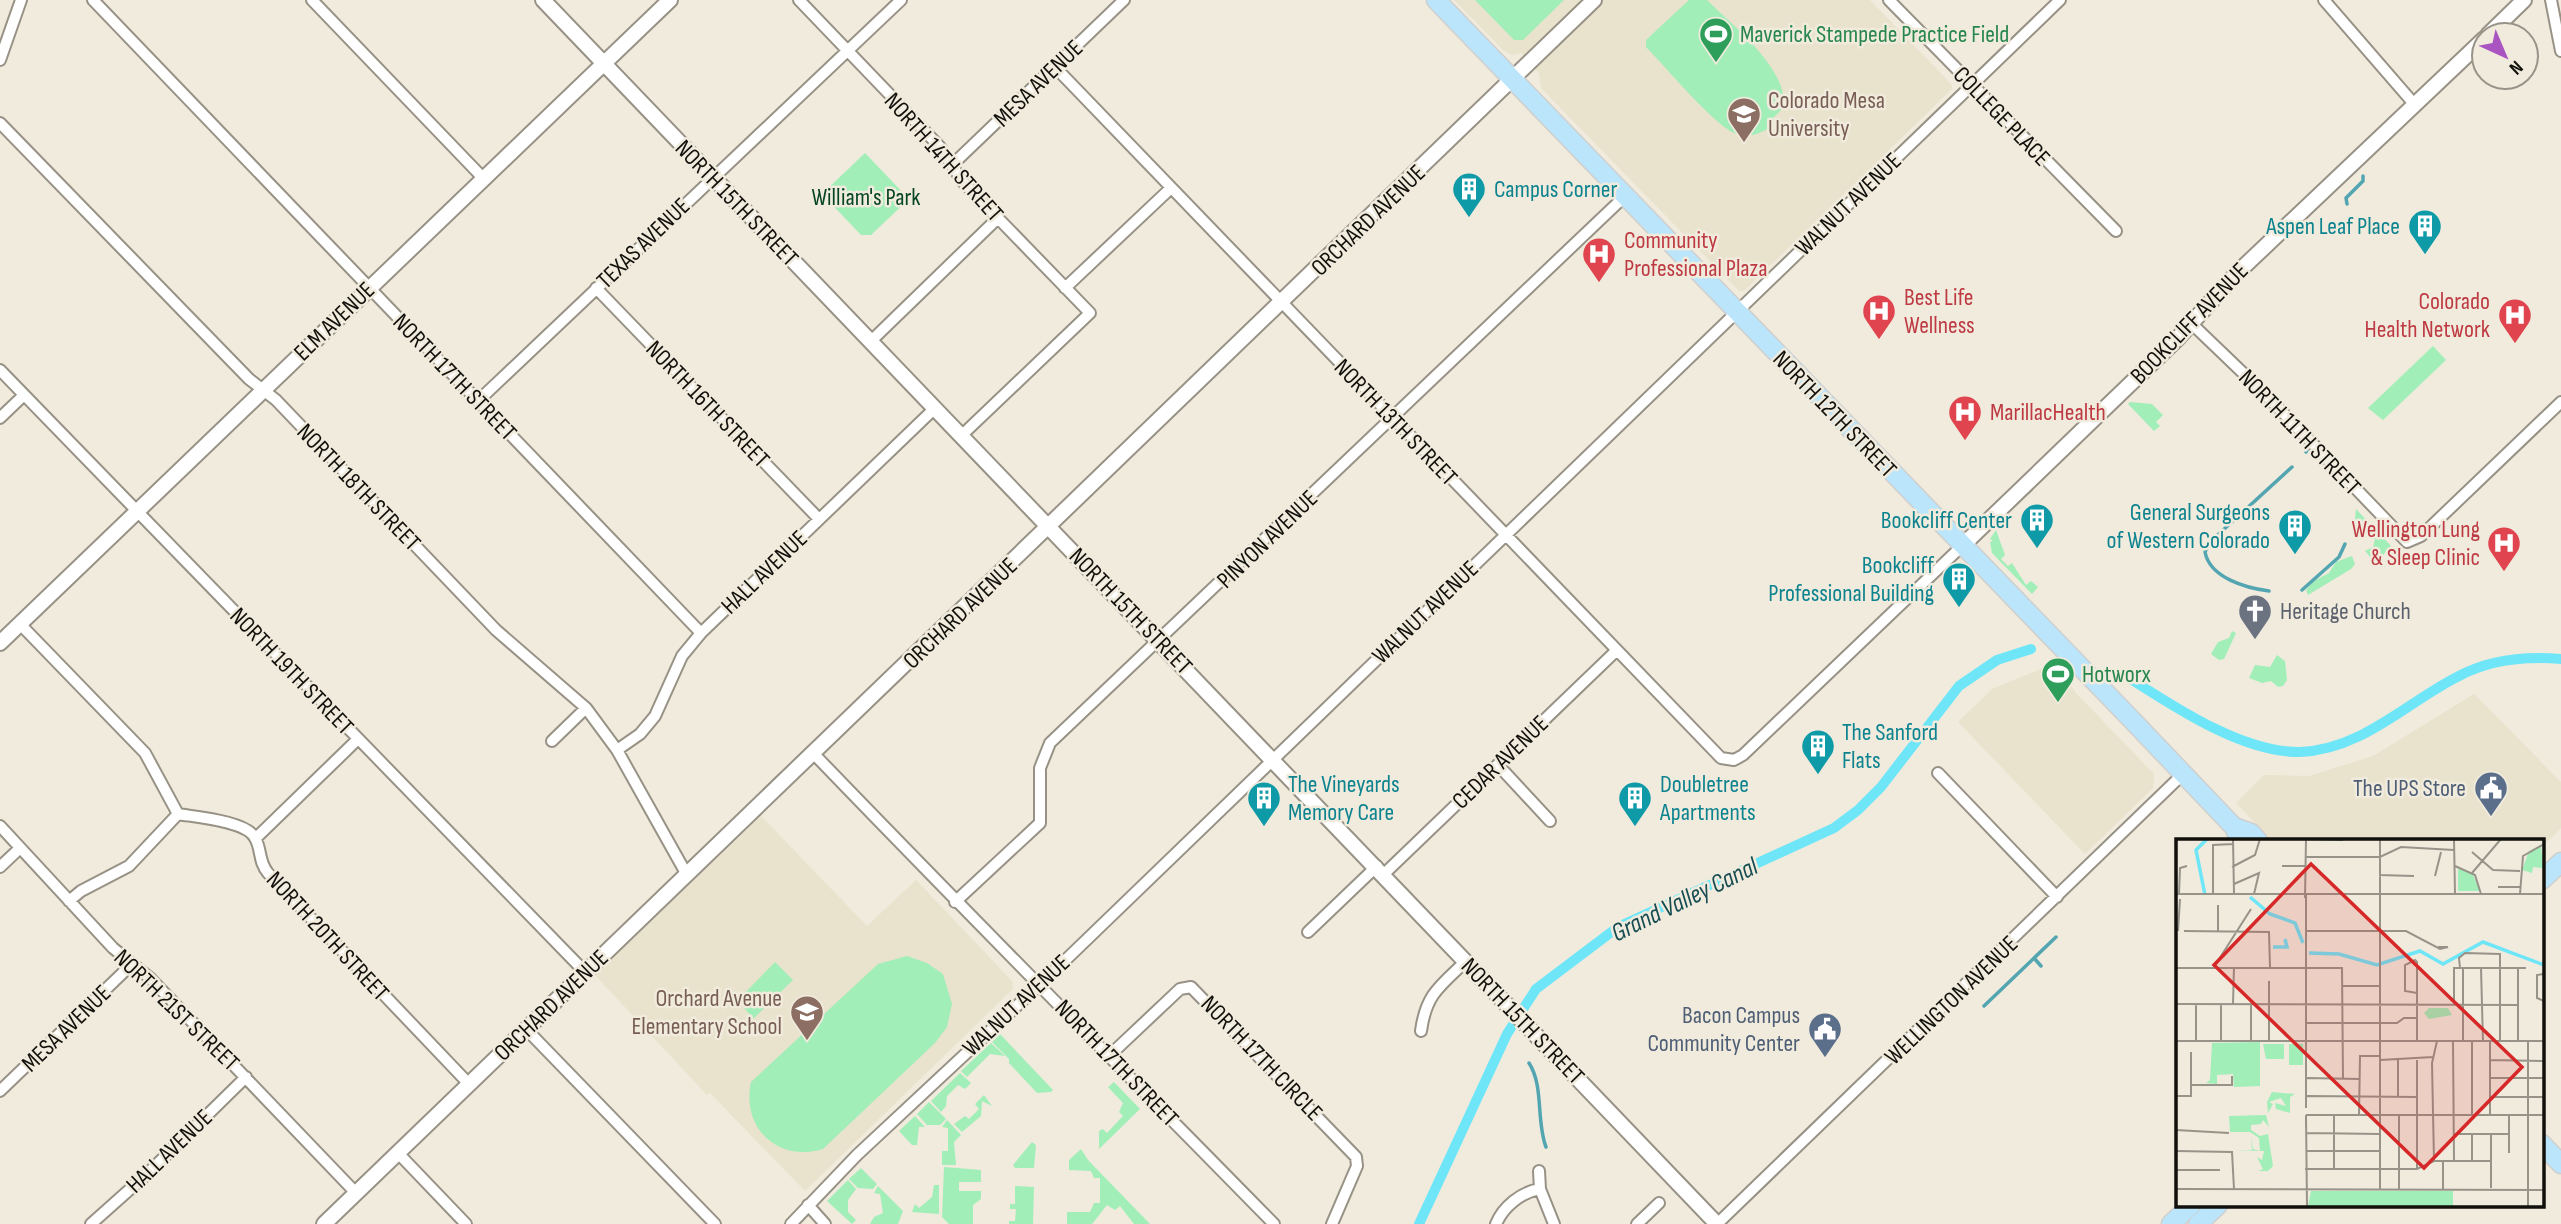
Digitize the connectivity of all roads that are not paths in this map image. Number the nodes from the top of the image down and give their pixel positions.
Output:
1 (21, 0) edge
2 (93, 0) edge
3 (312, 0) edge
4 (543, 0) edge
5 (670, 0) edge
6 (799, 0) edge
7 (901, 0) edge
8 (1124, 0) edge
9 (1436, 0) edge
10 (1594, 0) edge
11 (1889, 0) edge
12 (2060, 0) edge
13 (2324, 0) edge
14 (2524, 0) edge
15 (2551, 0) edge
16 (2502, 21) edge
17 (848, 51) junction
18 (2561, 51) edge
19 (2470, 52) edge
20 (0, 60) edge
21 (603, 62) junction
22 (1055, 67) junction
23 (1512, 78) junction
24 (1972, 85) junction
25 (2415, 105) junction
26 (0, 123) edge
27 (952, 165) junction
28 (484, 179) junction
29 (713, 179) junction
30 (1171, 188) junction
31 (1625, 196) junction
32 (998, 218) junction
33 (2116, 231) dead end
34 (369, 288) junction
35 (596, 288) junction
36 (1065, 288) junction
37 (1282, 303) junction
38 (1736, 311) junction
39 (2192, 324) junction
40 (870, 342) junction
41 (0, 370) edge
42 (264, 388) junction
43 (24, 395) junction
44 (478, 401) junction
45 (2561, 401) edge
46 (934, 409) junction
47 (0, 418) edge
48 (1393, 418) junction
49 (961, 436) junction
50 (138, 510) junction
51 (819, 519) junction
52 (1050, 527) junction
53 (1505, 535) junction
54 (1963, 545) junction
55 (20, 624) junction
56 (701, 633) junction
57 (1160, 641) junction
58 (0, 643) edge
59 (1616, 651) junction
60 (586, 708) junction
61 (358, 739) junction
62 (552, 741) dead end
63 (617, 750) junction
64 (814, 754) junction
65 (1743, 755) joint
66 (1273, 759) junction
67 (1497, 765) junction
68 (1937, 773) dead end
69 (2183, 774) junction
70 (178, 814) junction
71 (1550, 821) dead end
72 (0, 826) edge
73 (2237, 834) edge
74 (256, 838) junction
75 (2257, 839) edge
76 (20, 848) junction
77 (2561, 862) edge
78 (0, 867) edge
79 (1380, 870) junction
80 (687, 875) junction
81 (2544, 878) edge
82 (2057, 897) junction
83 (69, 901) junction
84 (955, 902) junction
85 (1308, 932) dead end
86 (1466, 961) junction
87 (132, 964) junction
88 (585, 972) junction
89 (1040, 984) junction
90 (526, 1029) junction
91 (1420, 1031) dead end
92 (1109, 1056) junction
93 (246, 1077) junction
94 (469, 1084) junction
95 (0, 1091) edge
96 (2544, 1146) edge
97 (398, 1153) junction
98 (2561, 1164) edge
99 (1539, 1171) dead end
100 (1540, 1189) junction
101 (356, 1193) junction
102 (1659, 1203) dead end
103 (808, 1205) junction
104 (2190, 1206) edge
105 (2217, 1206) edge
106 (91, 1224) edge
107 (324, 1224) edge
108 (466, 1224) edge
109 (716, 1224) edge
110 (791, 1224) edge
111 (825, 1224) edge
112 (1273, 1224) edge
113 (1332, 1224) edge
114 (1496, 1224) edge
115 (1554, 1224) edge
116 (1637, 1224) edge
117 (1717, 1224) edge
118 (2171, 1224) edge
119 (2198, 1224) edge

1 - 20 street
2 - 34 street, NORTH 17TH STREET
3 - 28 street
4 - 21 street, NORTH 15TH STREET
5 - 21 street, ELM AVENUE
6 - 17 street, NORTH 14TH STREET
7 - 17 street, TEXAS AVENUE
8 - 22 street, MESA AVENUE
9 - 23 main road, NORTH 12TH STREET
10 - 23 street, ORCHARD AVENUE
11 - 24 street, COLLEGE PLACE
12 - 24 street, WALNUT AVENUE
13 - 25 street
14 - 16 street
15 - 18 street
17 - 27 street, NORTH 14TH STREET
17 - 29 street, TEXAS AVENUE
19 - 25 street, BOOKCLIFF AVENUE
21 - 28 street, ELM AVENUE
21 - 29 street, NORTH 15TH STREET
22 - 27 street, MESA AVENUE
22 - 30 street, NORTH 13TH STREET
23 - 31 main road, NORTH 12TH STREET
23 - 37 street, ORCHARD AVENUE
24 - 33 street, COLLEGE PLACE
24 - 38 street, WALNUT AVENUE
25 - 39 street, BOOKCLIFF AVENUE
26 - 42 street, NORTH 18TH STREET
27 - 32 street, NORTH 14TH STREET
28 - 34 street, ELM AVENUE
29 - 35 street, TEXAS AVENUE
29 - 40 street, NORTH 15TH STREET
30 - 36 street
30 - 37 street, NORTH 13TH STREET
31 - 38 main road, NORTH 12TH STREET
31 - 48 street, PINYON AVENUE
32 - 36 street, NORTH 14TH STREET
32 - 40 street
34 - 42 street, ELM AVENUE
34 - 44 street, NORTH 17TH STREET
35 - 44 street, TEXAS AVENUE
35 - 51 street, NORTH 16TH STREET
36 - 49 street, NORTH 14TH STREET
37 - 48 street, NORTH 13TH STREET
37 - 52 street, ORCHARD AVENUE
38 - 53 street, WALNUT AVENUE
38 - 54 main road, NORTH 12TH STREET
39 - 45 street, NORTH 11TH STREET
39 - 54 street, BOOKCLIFF AVENUE
40 - 46 street, NORTH 15TH STREET
41 - 43 street, NORTH 19TH STREET
42 - 50 street, ELM AVENUE
42 - 60 street, NORTH 18TH STREET
43 - 47 street
43 - 50 street, NORTH 19TH STREET
44 - 56 street, NORTH 17TH STREET
46 - 49 street, NORTH 15TH STREET
46 - 51 street, HALL AVENUE
48 - 53 street, NORTH 13TH STREET
48 - 57 street, PINYON AVENUE
49 - 52 street, NORTH 15TH STREET
50 - 55 street, ELM AVENUE
50 - 61 street, NORTH 19TH STREET
51 - 56 street, HALL AVENUE
52 - 57 street, NORTH 15TH STREET
52 - 64 street, ORCHARD AVENUE
53 - 59 street, NORTH 13TH STREET
53 - 66 street, WALNUT AVENUE
54 - 65 street, BOOKCLIFF AVENUE
54 - 69 main road, NORTH 12TH STREET
55 - 58 street, ELM AVENUE
55 - 70 street
56 - 63 street, HALL AVENUE
57 - 66 street, NORTH 15TH STREET
57 - 84 street, PINYON AVENUE
59 - 65 street, NORTH 13TH STREET
59 - 67 street, CEDAR AVENUE
60 - 62 street
60 - 63 street, NORTH 18TH STREET
61 - 74 street
61 - 88 street, NORTH 19TH STREET
63 - 80 street, NORTH 18TH STREET
64 - 80 street, ORCHARD AVENUE
64 - 84 street, NORTH 17TH STREET
66 - 79 street, NORTH 15TH STREET
66 - 89 street, WALNUT AVENUE
67 - 71 street
67 - 79 street, CEDAR AVENUE
68 - 82 street
69 - 73 main road, NORTH 12TH STREET
69 - 82 street, WELLINGTON AVENUE
70 - 74 street
70 - 83 street
72 - 76 street, NORTH 21ST STREET
73 - 75 main road, NORTH 12TH STREET
74 - 94 street, NORTH 20TH STREET
76 - 78 street
76 - 83 street, NORTH 21ST STREET
77 - 81 main road
79 - 85 street, CEDAR AVENUE
79 - 86 street, NORTH 15TH STREET
80 - 88 street, ORCHARD AVENUE
82 - 117 street, WELLINGTON AVENUE
83 - 87 street, NORTH 21ST STREET
84 - 89 street, NORTH 17TH STREET
86 - 91 street
86 - 117 street, NORTH 15TH STREET
87 - 93 street, NORTH 21ST STREET
87 - 95 street, MESA AVENUE
88 - 90 street, ORCHARD AVENUE
89 - 92 street, NORTH 17TH STREET
89 - 103 street, WALNUT AVENUE
90 - 94 street, ORCHARD AVENUE
90 - 109 street
92 - 112 street, NORTH 17TH STREET
92 - 113 street, NORTH 17TH CIRCLE
93 - 101 street, NORTH 21ST STREET
93 - 106 street, HALL AVENUE
94 - 97 street, ORCHARD AVENUE
96 - 98 main road
97 - 101 street, ORCHARD AVENUE
97 - 108 street
99 - 100 street
100 - 114 street
100 - 115 street
101 - 107 street, ORCHARD AVENUE
102 - 116 street
103 - 110 street, WALNUT AVENUE
103 - 111 street
104 - 118 main road
105 - 119 main road

